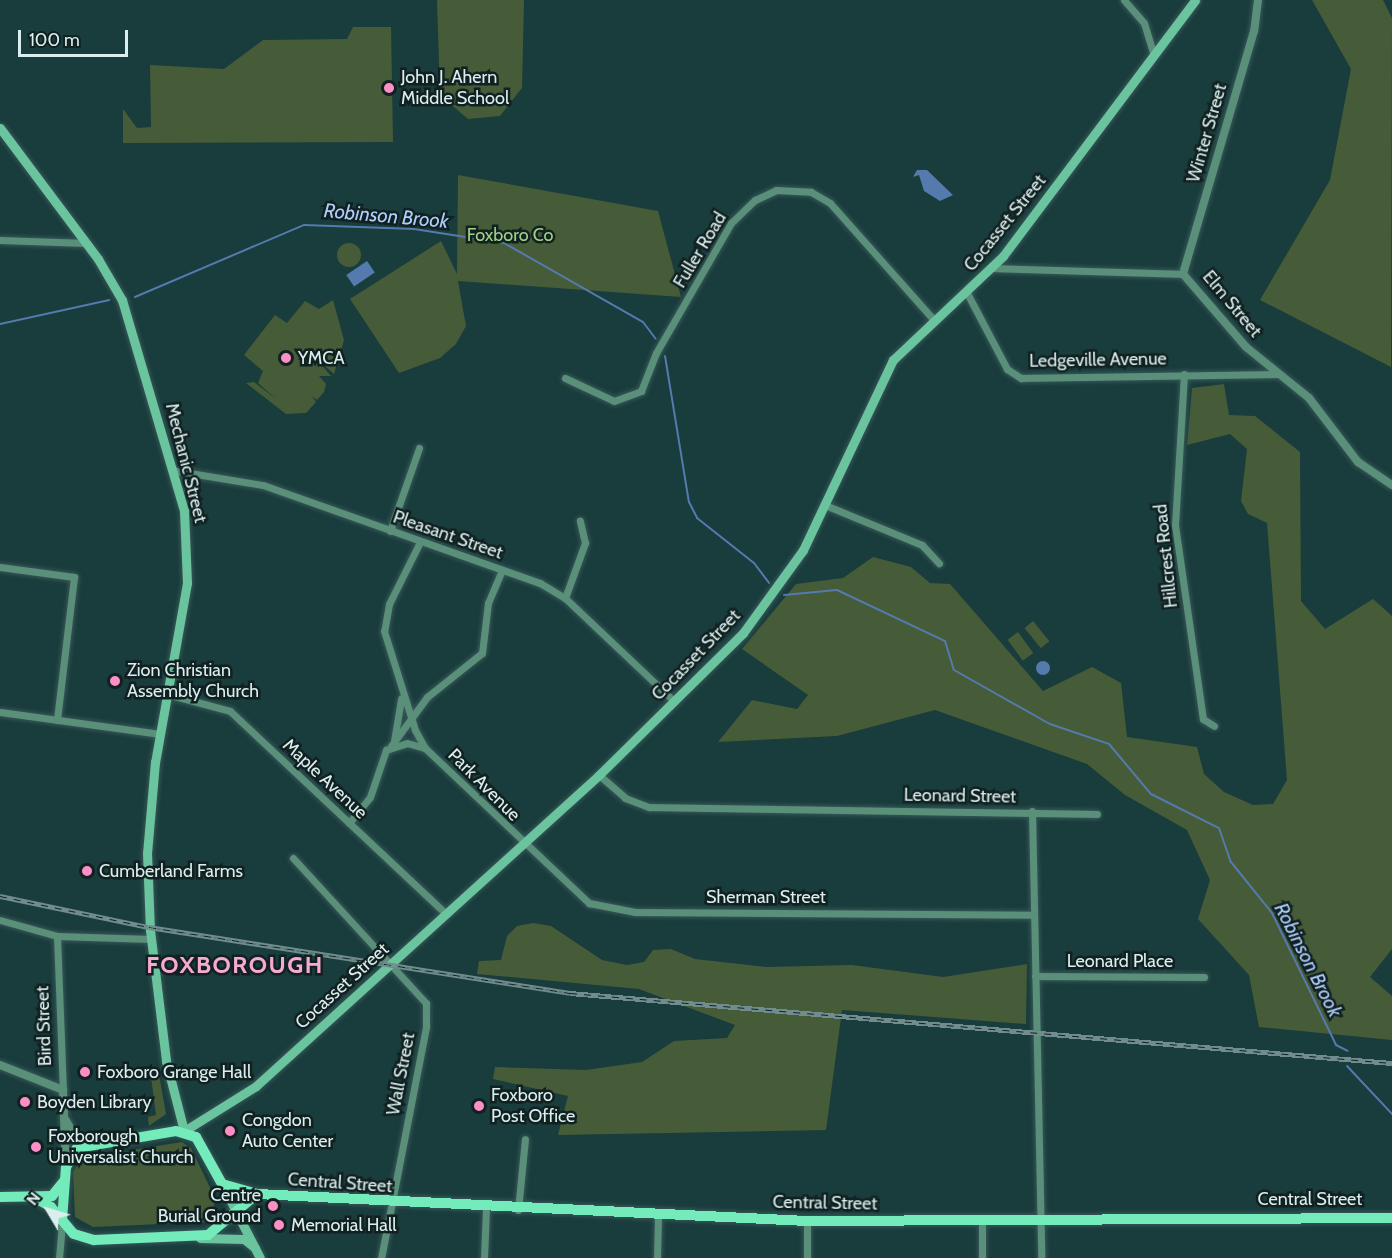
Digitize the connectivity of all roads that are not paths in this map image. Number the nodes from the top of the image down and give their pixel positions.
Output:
1 (1124, 0) edge
2 (1195, 0) edge
3 (1258, 0) edge
4 (1154, 56) junction
5 (0, 128) edge
6 (0, 240) edge
7 (87, 243) junction
8 (993, 268) junction
9 (1183, 274) junction
10 (967, 293) junction
11 (934, 320) junction
12 (1184, 374) junction
13 (1277, 374) junction
14 (565, 378) dead end
15 (419, 448) dead end
16 (172, 470) junction
17 (1392, 485) edge
18 (825, 505) junction
19 (580, 521) dead end
20 (390, 531) junction
21 (420, 542) junction
22 (939, 563) dead end
23 (0, 567) edge
24 (502, 570) junction
25 (565, 598) junction
26 (167, 694) junction
27 (402, 695) junction
28 (675, 702) junction
29 (0, 712) edge
30 (57, 720) junction
31 (412, 721) junction
32 (1214, 726) dead end
33 (160, 734) junction
34 (391, 746) junction
35 (425, 748) junction
36 (599, 775) junction
37 (1032, 812) junction
38 (1097, 814) dead end
39 (349, 823) junction
40 (523, 844) junction
41 (293, 858) dead end
42 (446, 914) junction
43 (1034, 915) junction
44 (0, 920) edge
45 (57, 936) junction
46 (151, 939) junction
47 (391, 964) junction
48 (1035, 976) junction
49 (1204, 977) dead end
50 (0, 1065) edge
51 (63, 1090) junction
52 (64, 1116) junction
53 (184, 1131) junction
54 (525, 1139) dead end
55 (93, 1142) junction
56 (66, 1172) junction
57 (222, 1184) junction
58 (257, 1194) junction
59 (0, 1197) edge
60 (35, 1198) junction
61 (392, 1202) junction
62 (237, 1208) junction
63 (486, 1208) junction
64 (518, 1210) junction
65 (658, 1216) junction
66 (1392, 1218) edge
67 (1041, 1219) junction
68 (62, 1220) junction
69 (982, 1220) junction
70 (807, 1221) junction
71 (198, 1238) junction
72 (259, 1255) edge
73 (59, 1258) edge
74 (381, 1258) edge
75 (484, 1258) edge
76 (657, 1258) edge
77 (807, 1258) edge
78 (982, 1258) edge
79 (1041, 1258) edge

1 - 4 street
2 - 4 main road, Cocasset Street
3 - 9 street, Winter Street
4 - 8 main road, Cocasset Street
5 - 7 main road, Mechanic Street
6 - 7 street
7 - 16 main road, Mechanic Street
8 - 9 street, Elm Street
8 - 10 main road, Cocasset Street
9 - 13 street, Elm Street
10 - 11 main road, Cocasset Street
10 - 12 street, Ledgeville Avenue
11 - 14 street, Fuller Road
11 - 18 main road, Cocasset Street
12 - 13 street, Ledgeville Avenue
12 - 32 street, Hillcrest Road
13 - 17 street, Elm Street
15 - 20 street
16 - 20 street, Pleasant Street
16 - 26 main road, Mechanic Street
18 - 22 street
18 - 28 main road, Cocasset Street
19 - 25 street
20 - 21 street, Pleasant Street
21 - 24 street, Pleasant Street
21 - 27 street, Park Avenue
23 - 30 street
24 - 25 street, Pleasant Street
24 - 31 street
25 - 28 street, Pleasant Street
26 - 33 main road, Mechanic Street
26 - 39 street, Maple Avenue
27 - 31 street, Park Avenue
27 - 34 street
28 - 36 main road, Cocasset Street
29 - 30 street
30 - 33 street
31 - 34 street
31 - 35 street, Park Avenue
33 - 46 main road, Mechanic Street
34 - 35 street, Park Avenue
34 - 39 street
35 - 40 street, Park Avenue
36 - 37 street, Leonard Street
36 - 40 main road, Cocasset Street
37 - 38 street
37 - 43 street, Leonard Street
39 - 42 street, Maple Avenue
40 - 42 main road, Cocasset Street
40 - 43 street, Sherman Street
41 - 47 street, Wall Street
42 - 47 main road, Cocasset Street
43 - 48 street, Leonard Street
44 - 45 street
45 - 46 street
45 - 51 street, Bird Street
46 - 53 main road, Mechanic Street
47 - 53 main road, Cocasset Street
47 - 61 street, Wall Street
48 - 49 street, Leonard Place
48 - 67 street, Leonard Street
50 - 51 street
51 - 52 street, Bird Street
52 - 55 street
52 - 56 street, Bird Street
53 - 55 main road, Cocasset Street
53 - 57 main road
54 - 64 street
55 - 56 main road, Cocasset Street
56 - 60 main road, Cocasset Street
56 - 68 main road
57 - 58 main road, Central Street
57 - 62 main road
58 - 61 main road, Central Street
58 - 62 main road
59 - 60 main road
60 - 68 main road
61 - 63 main road, Central Street
61 - 74 street, Wall Street
62 - 71 main road
62 - 72 main road
63 - 64 main road, Central Street
63 - 75 street
64 - 65 main road, Central Street
65 - 70 main road, Central Street
65 - 76 street
66 - 67 main road, Central Street
67 - 69 main road, Central Street
67 - 79 street, Leonard Street
68 - 71 main road
68 - 73 street
69 - 70 main road, Central Street
69 - 78 street
70 - 77 street
71 - 72 main road

